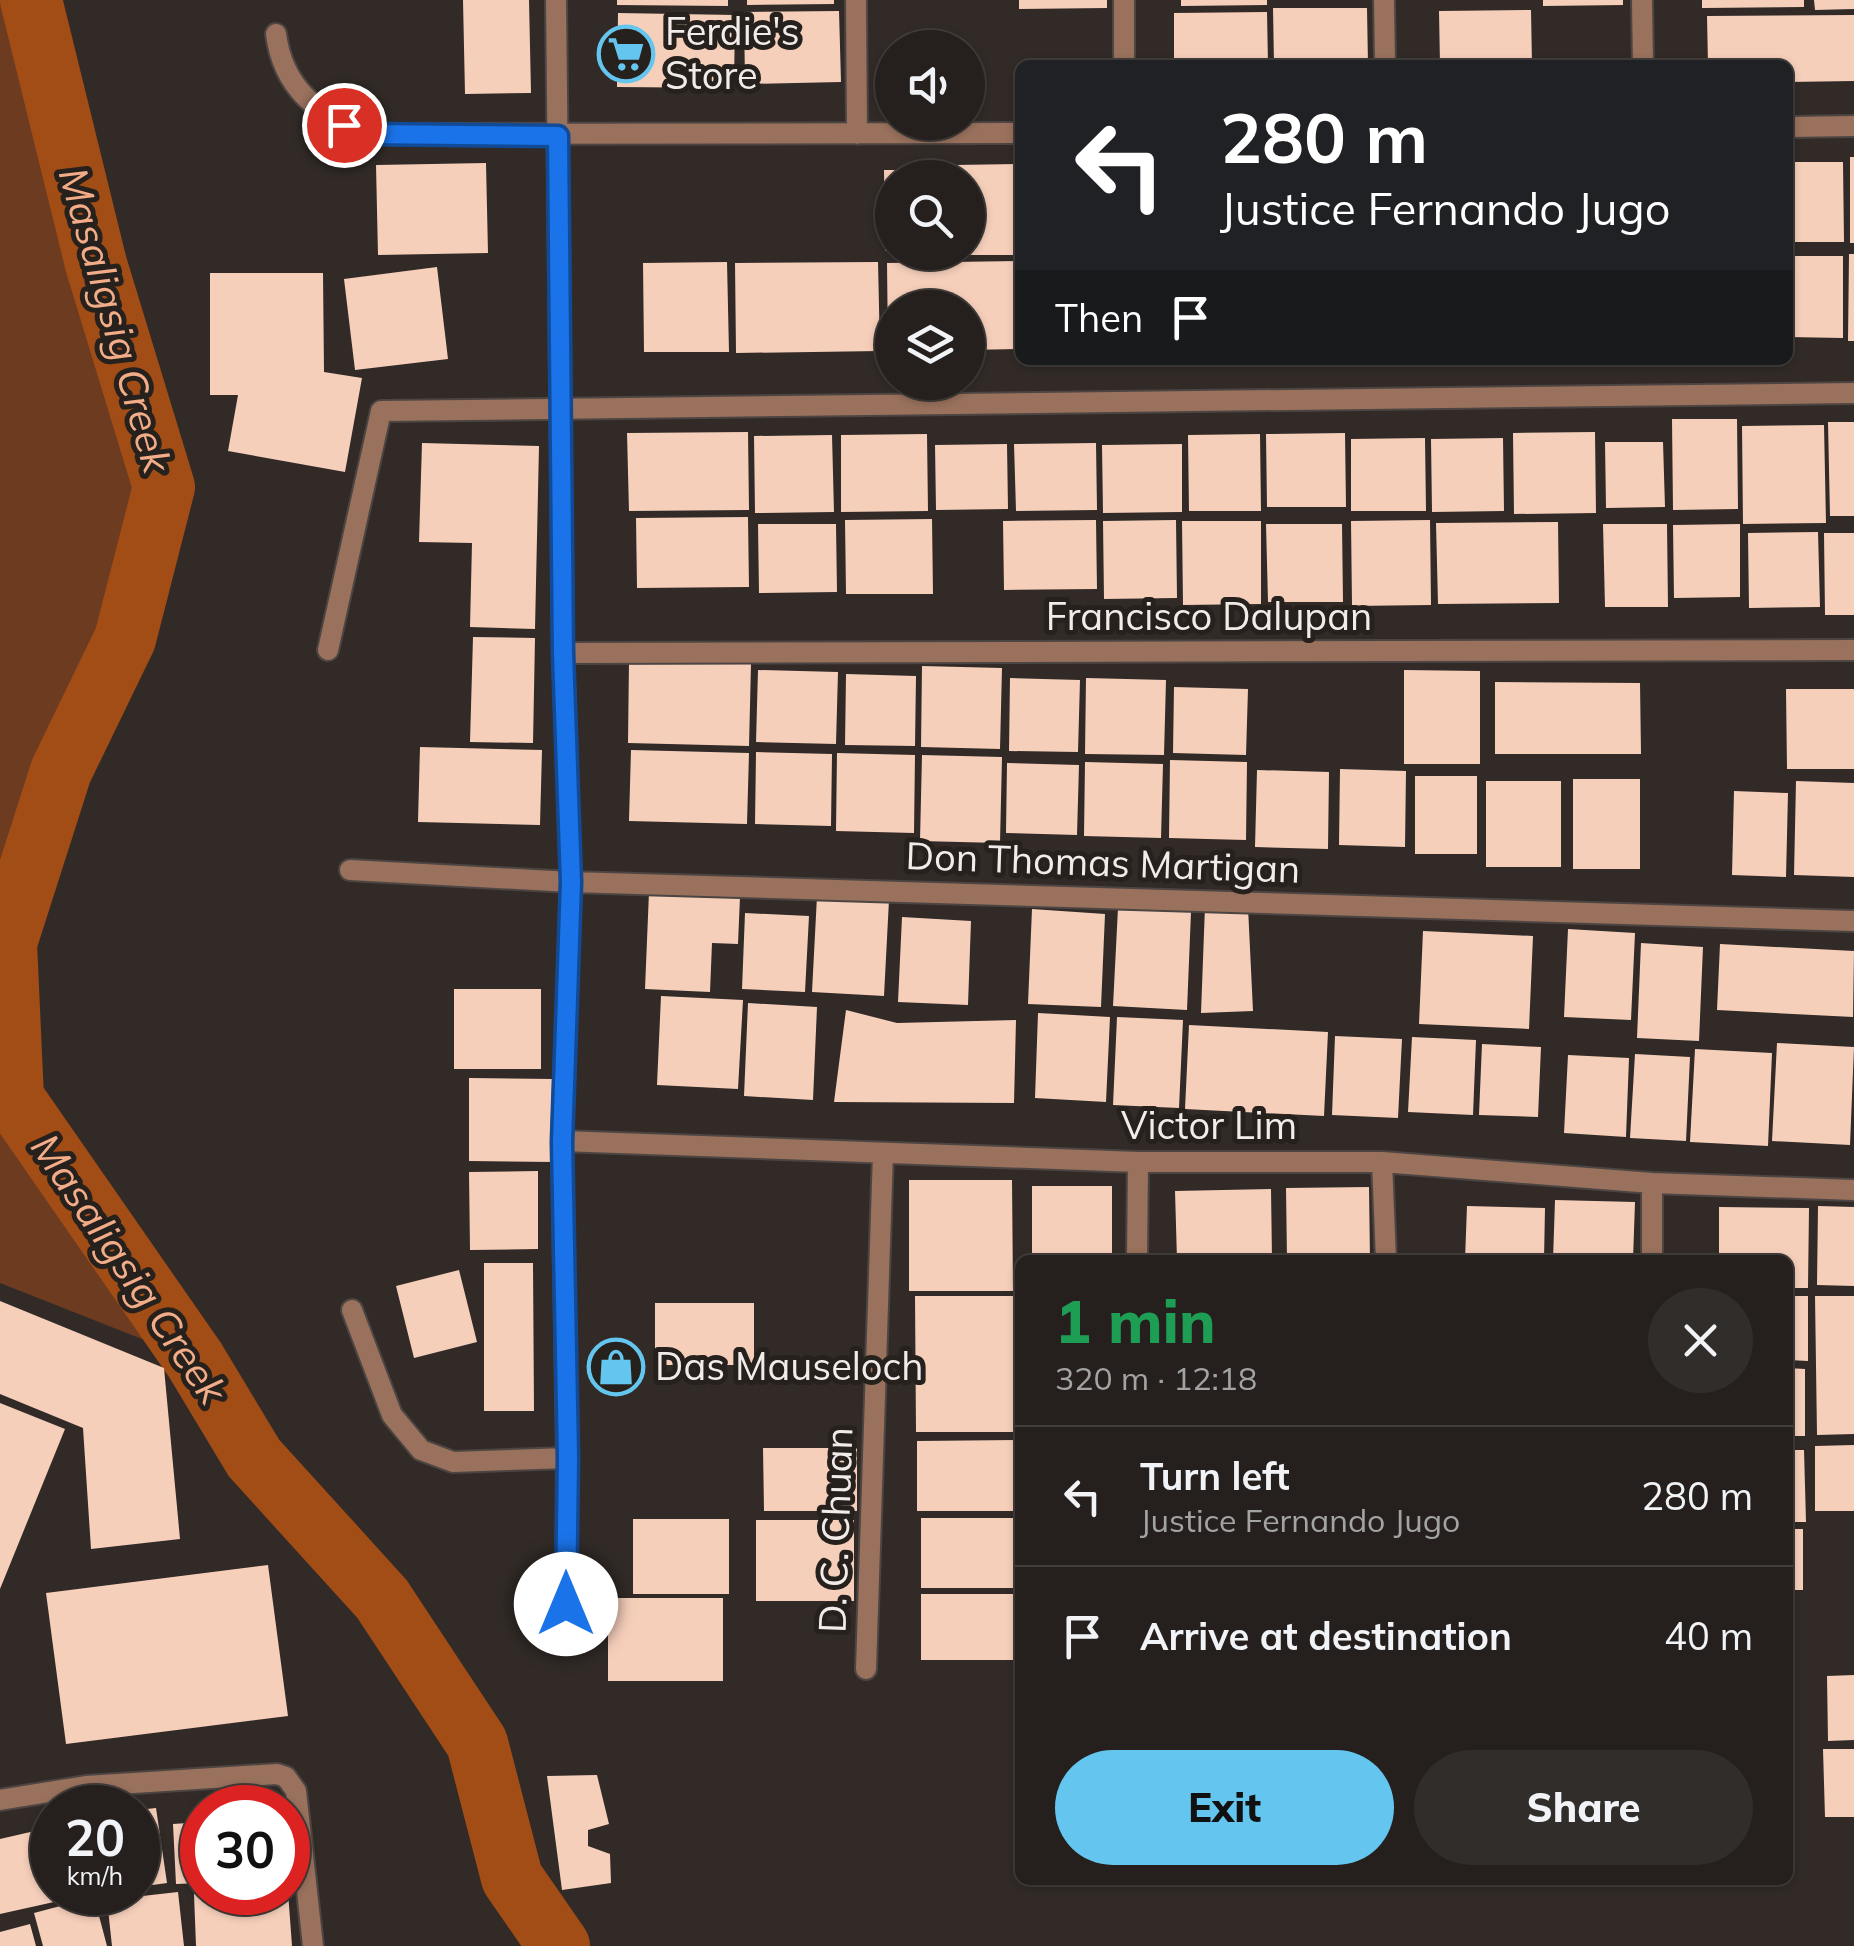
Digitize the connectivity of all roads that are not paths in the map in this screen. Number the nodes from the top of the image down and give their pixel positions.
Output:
1 (556, 0) edge
2 (856, 0) edge
3 (1124, 0) edge
4 (1384, 0) edge
5 (1642, 0) edge
6 (276, 34) dead end
7 (1124, 60) edge
8 (1385, 60) edge
9 (1643, 60) edge
10 (1854, 126) edge
11 (1793, 127) edge
12 (1015, 133) edge
13 (857, 134) junction
14 (558, 136) junction
15 (1854, 394) edge
16 (562, 410) junction
17 (328, 650) dead end
18 (1854, 650) edge
19 (563, 653) junction
20 (350, 870) dead end
21 (571, 882) junction
22 (1854, 921) edge
23 (562, 1142) junction
24 (882, 1152) junction
25 (1138, 1162) junction
26 (1382, 1162) junction
27 (1652, 1182) junction
28 (1854, 1190) edge
29 (1137, 1255) edge
30 (1386, 1255) edge
31 (1652, 1255) edge
32 (352, 1310) dead end
33 (568, 1458) junction
34 (566, 1641) dead end
35 (866, 1669) dead end
36 (0, 1800) edge
37 (313, 1946) edge

1 - 14 street
2 - 13 street
3 - 7 street
4 - 8 street
5 - 9 street
6 - 14 street
10 - 11 street
12 - 13 street
13 - 14 street
14 - 16 street
15 - 16 street
16 - 17 street
16 - 19 street
18 - 19 street, Francisco Dalupan
19 - 21 street
20 - 21 street, Don Thomas Martigan
21 - 22 street, Don Thomas Martigan
21 - 23 street
23 - 24 street, Victor Lim
23 - 33 street
24 - 25 street, Victor Lim
24 - 35 street, D. C. Chuan
25 - 26 street, Victor Lim
25 - 29 street
26 - 27 street, Victor Lim
26 - 30 street
27 - 28 street, Victor Lim
27 - 31 street
32 - 33 street
33 - 34 street
36 - 37 street

